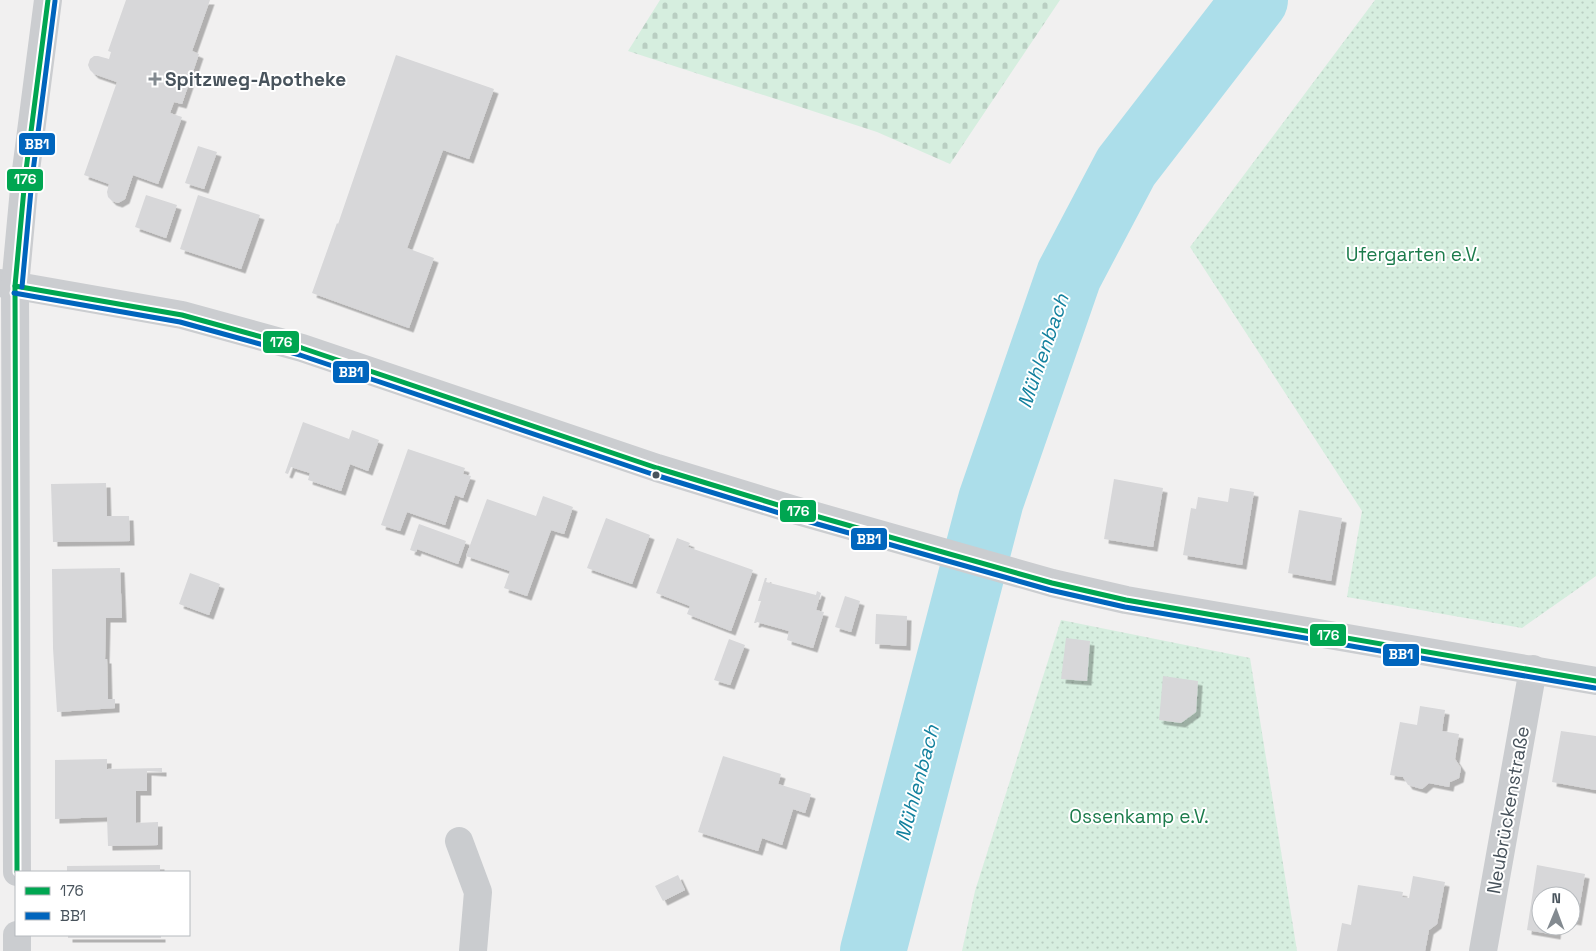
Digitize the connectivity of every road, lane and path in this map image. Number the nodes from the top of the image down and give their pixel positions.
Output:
1 (48, 0) edge
2 (8, 284) edge
3 (1533, 669) junction
4 (1596, 681) edge
5 (459, 840) dead end
6 (17, 871) edge
7 (17, 936) edge
8 (17, 951) edge
9 (473, 951) edge
10 (1483, 951) edge

1 - 2 street
2 - 3 street
2 - 6 street
3 - 4 street
3 - 10 street, Neubrückenstraße
5 - 9 street
7 - 8 street

